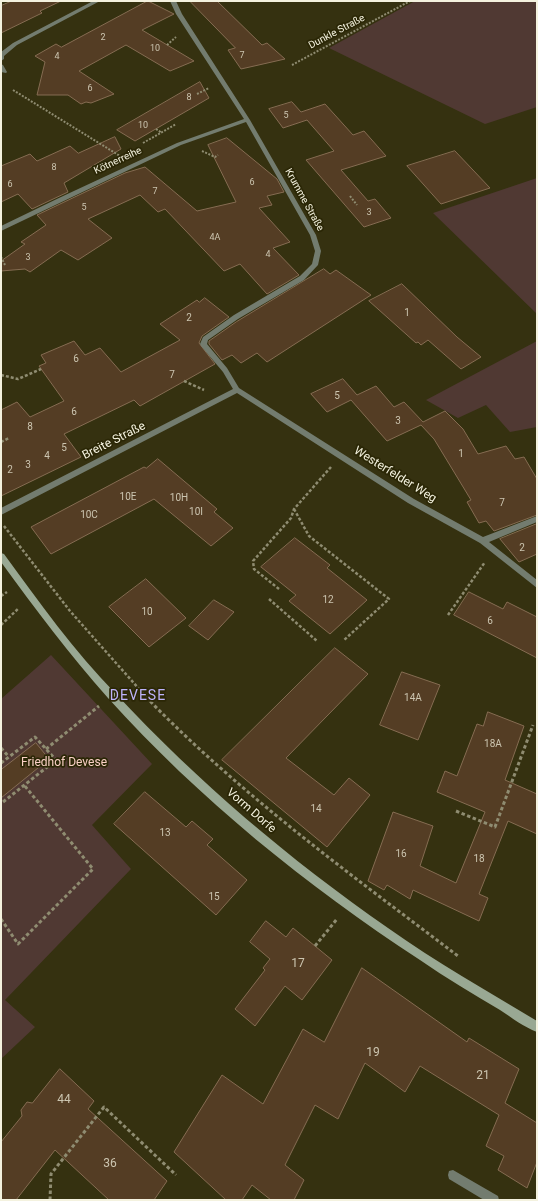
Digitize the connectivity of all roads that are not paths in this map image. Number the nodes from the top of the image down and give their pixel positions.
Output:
1 (97, 1) edge
2 (173, 1) edge
3 (1, 59) edge
4 (1, 66) edge
5 (4, 72) dead end
6 (247, 120) junction
7 (1, 229) edge
8 (237, 390) junction
9 (1, 512) edge
10 (537, 519) edge
11 (483, 541) junction
12 (1, 556) edge
13 (537, 584) edge
14 (537, 1026) edge
15 (453, 1175) dead end
16 (494, 1200) edge

1 - 3 street
2 - 6 street, Krumme Straße
4 - 5 street
6 - 7 street, Kötnerreihe
6 - 8 street, Krumme Straße
8 - 9 street, Breite Straße
8 - 11 street, Westerfelder Weg
10 - 11 street
11 - 13 street, Westerfelder Weg
12 - 14 main road, Vorm Dorfe
15 - 16 street

